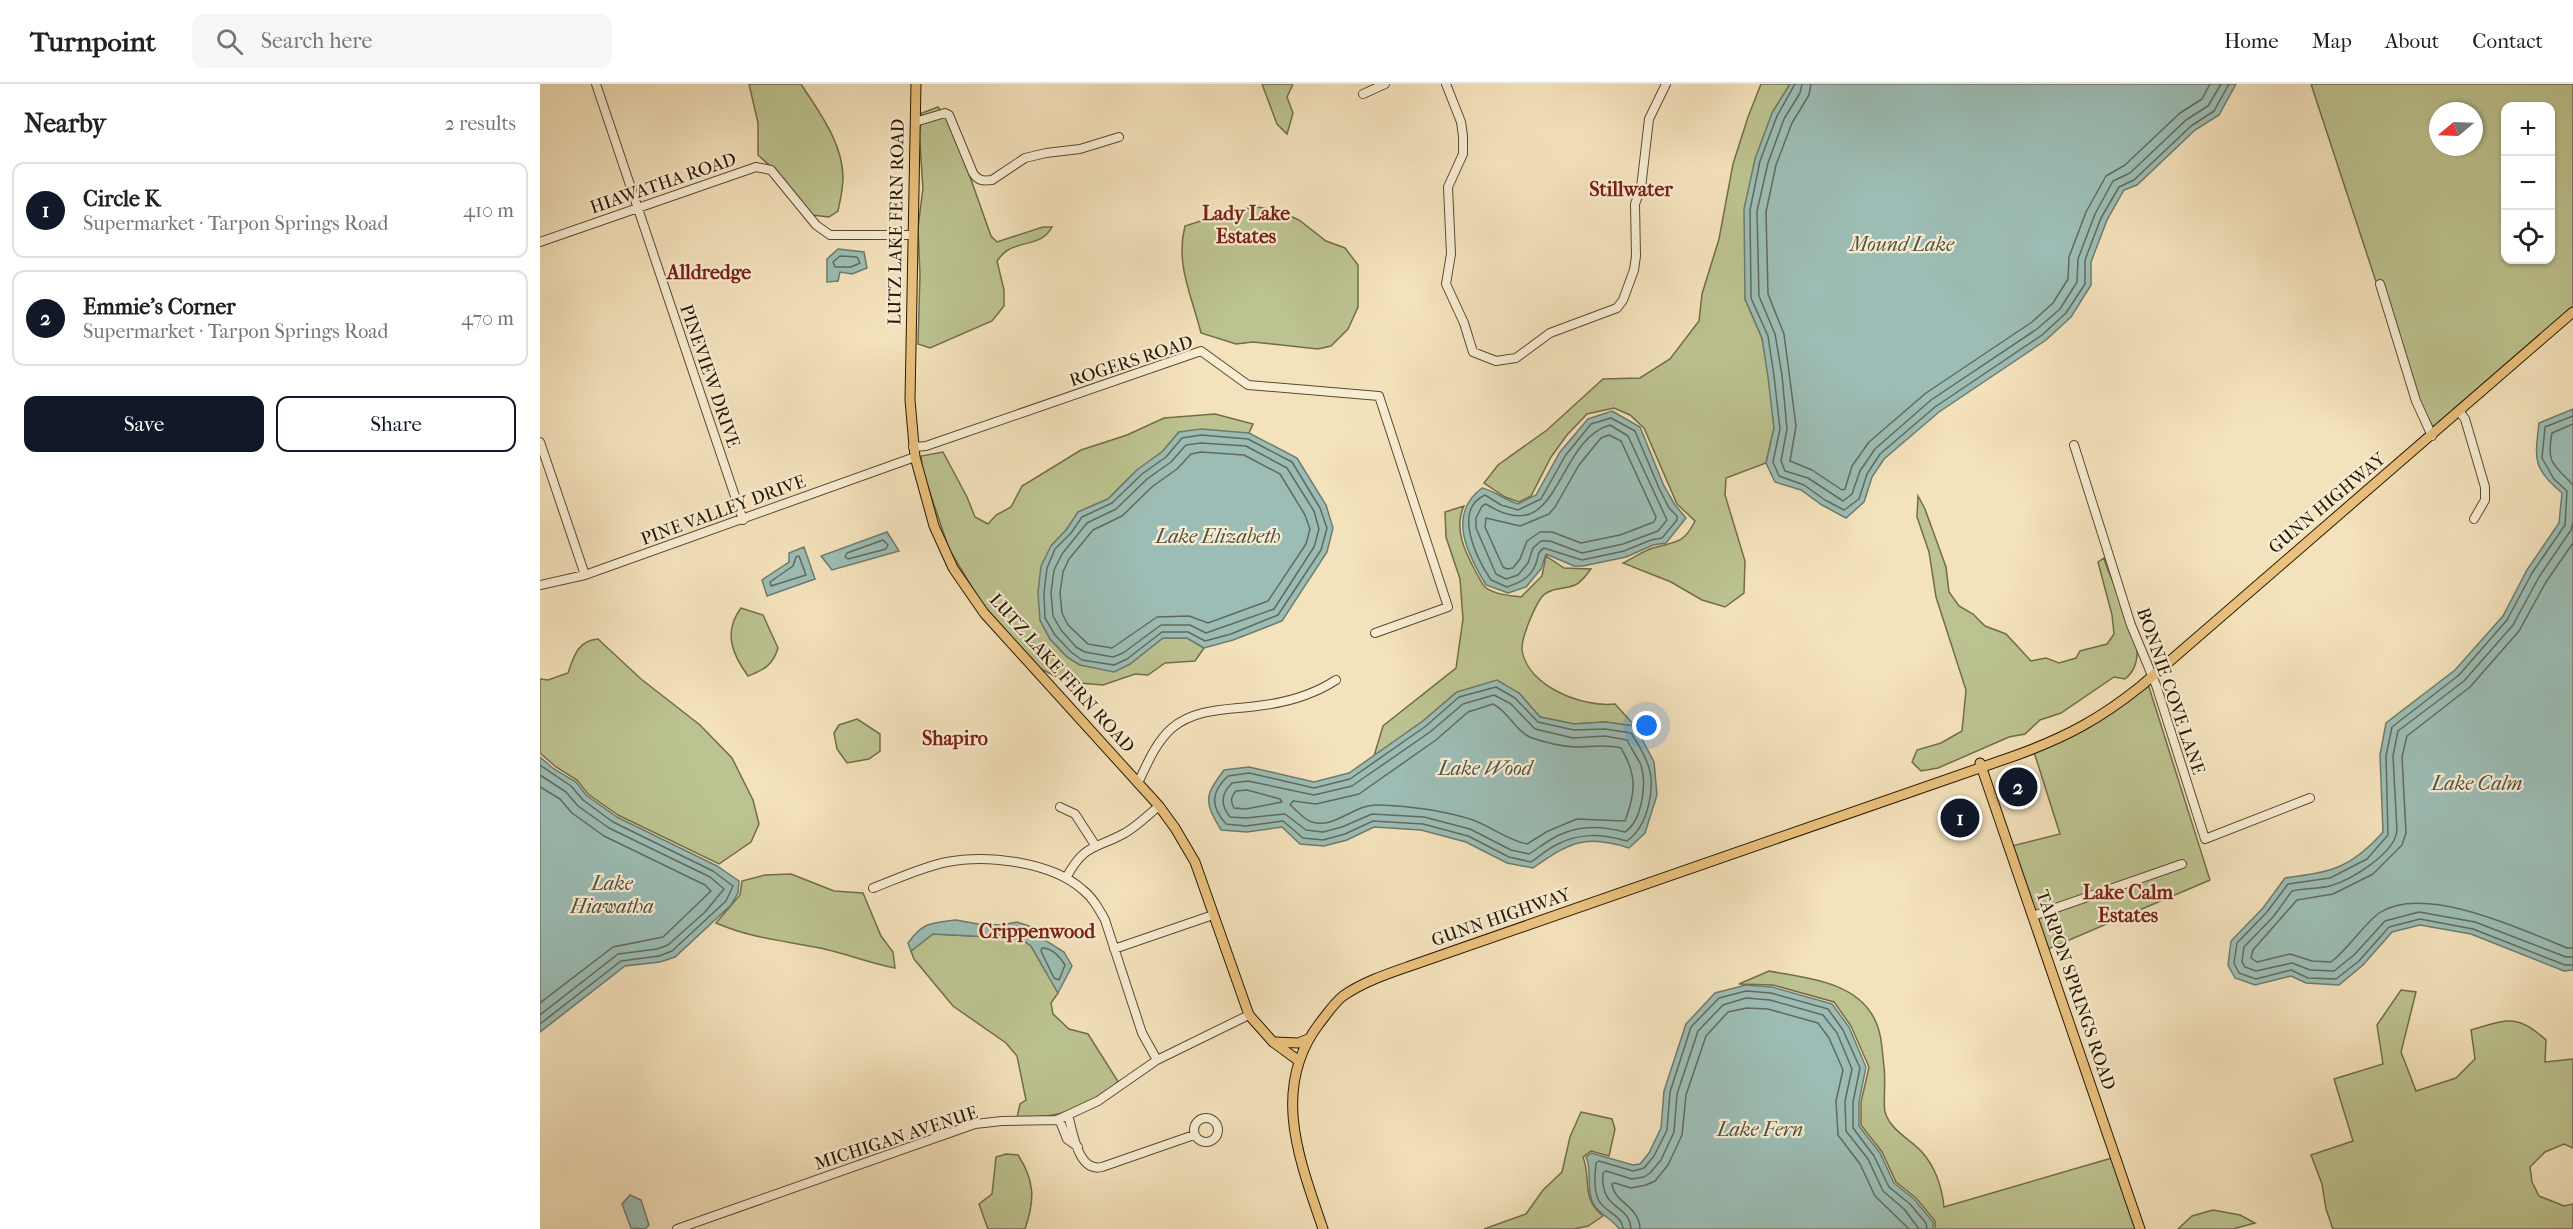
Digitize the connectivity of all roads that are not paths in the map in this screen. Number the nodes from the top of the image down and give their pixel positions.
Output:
1 (596, 84) edge
2 (915, 84) edge
3 (1385, 84) edge
4 (1446, 84) edge
5 (1665, 84) edge
6 (1363, 94) dead end
7 (915, 122) junction
8 (1119, 136) dead end
9 (638, 207) junction
10 (912, 235) junction
11 (540, 242) edge
12 (2380, 284) dead end
13 (2573, 312) edge
14 (2459, 411) junction
15 (2432, 436) junction
16 (540, 442) edge
17 (2074, 445) dead end
18 (914, 452) junction
19 (2474, 519) dead end
20 (743, 520) junction
21 (585, 575) junction
22 (540, 585) edge
23 (1375, 633) dead end
24 (2152, 676) junction
25 (1336, 680) dead end
26 (1981, 765) junction
27 (1138, 783) junction
28 (2310, 798) dead end
29 (1159, 806) junction
30 (1060, 807) dead end
31 (1095, 845) junction
32 (2182, 864) dead end
33 (1066, 878) junction
34 (873, 888) dead end
35 (1213, 915) junction
36 (2033, 916) junction
37 (1114, 949) junction
38 (1249, 1015) junction
39 (1308, 1039) junction
40 (1274, 1042) junction
41 (1157, 1060) junction
42 (1299, 1061) junction
43 (1068, 1115) junction
44 (1059, 1119) junction
45 (1194, 1135) dead end
46 (1078, 1147) junction
47 (677, 1229) edge
48 (1323, 1229) edge
49 (2140, 1229) edge

1 - 9 street, PINEVIEW DRIVE
2 - 7 main road, LUTZ LAKE FERN ROAD
3 - 6 street
4 - 5 street
7 - 8 street
7 - 10 main road, LUTZ LAKE FERN ROAD
9 - 10 street, HIAWATHA ROAD
9 - 11 street, HIAWATHA ROAD
9 - 20 street, PINEVIEW DRIVE
10 - 18 main road, LUTZ LAKE FERN ROAD
12 - 15 street
13 - 14 main road, GUNN HIGHWAY
14 - 15 main road, GUNN HIGHWAY
14 - 19 street
15 - 24 main road, GUNN HIGHWAY
16 - 21 street
17 - 24 street, BONNIE COVE LANE
18 - 20 street, PINE VALLEY DRIVE
18 - 23 street, ROGERS ROAD
18 - 27 main road, LUTZ LAKE FERN ROAD
20 - 21 street, PINE VALLEY DRIVE
21 - 22 street, PINE VALLEY DRIVE
24 - 26 main road, GUNN HIGHWAY
24 - 28 street, BONNIE COVE LANE
25 - 27 street
26 - 36 main road, TARPON SPRINGS ROAD
26 - 39 main road, GUNN HIGHWAY
27 - 29 main road, LUTZ LAKE FERN ROAD
29 - 31 street
29 - 35 main road, LUTZ LAKE FERN ROAD
30 - 31 street
31 - 33 street
32 - 36 street
33 - 34 street
33 - 37 street
35 - 37 street
35 - 38 main road, LUTZ LAKE FERN ROAD
36 - 49 main road, TARPON SPRINGS ROAD
37 - 41 street
38 - 40 main road, LUTZ LAKE FERN ROAD
38 - 41 street, MICHIGAN AVENUE
39 - 40 main road
39 - 42 main road, GUNN HIGHWAY
40 - 42 main road, LUTZ LAKE FERN ROAD
41 - 43 street, MICHIGAN AVENUE
42 - 48 main road, GUNN HIGHWAY
43 - 44 street, MICHIGAN AVENUE
43 - 46 street
44 - 46 street
44 - 47 street, MICHIGAN AVENUE
45 - 46 street

